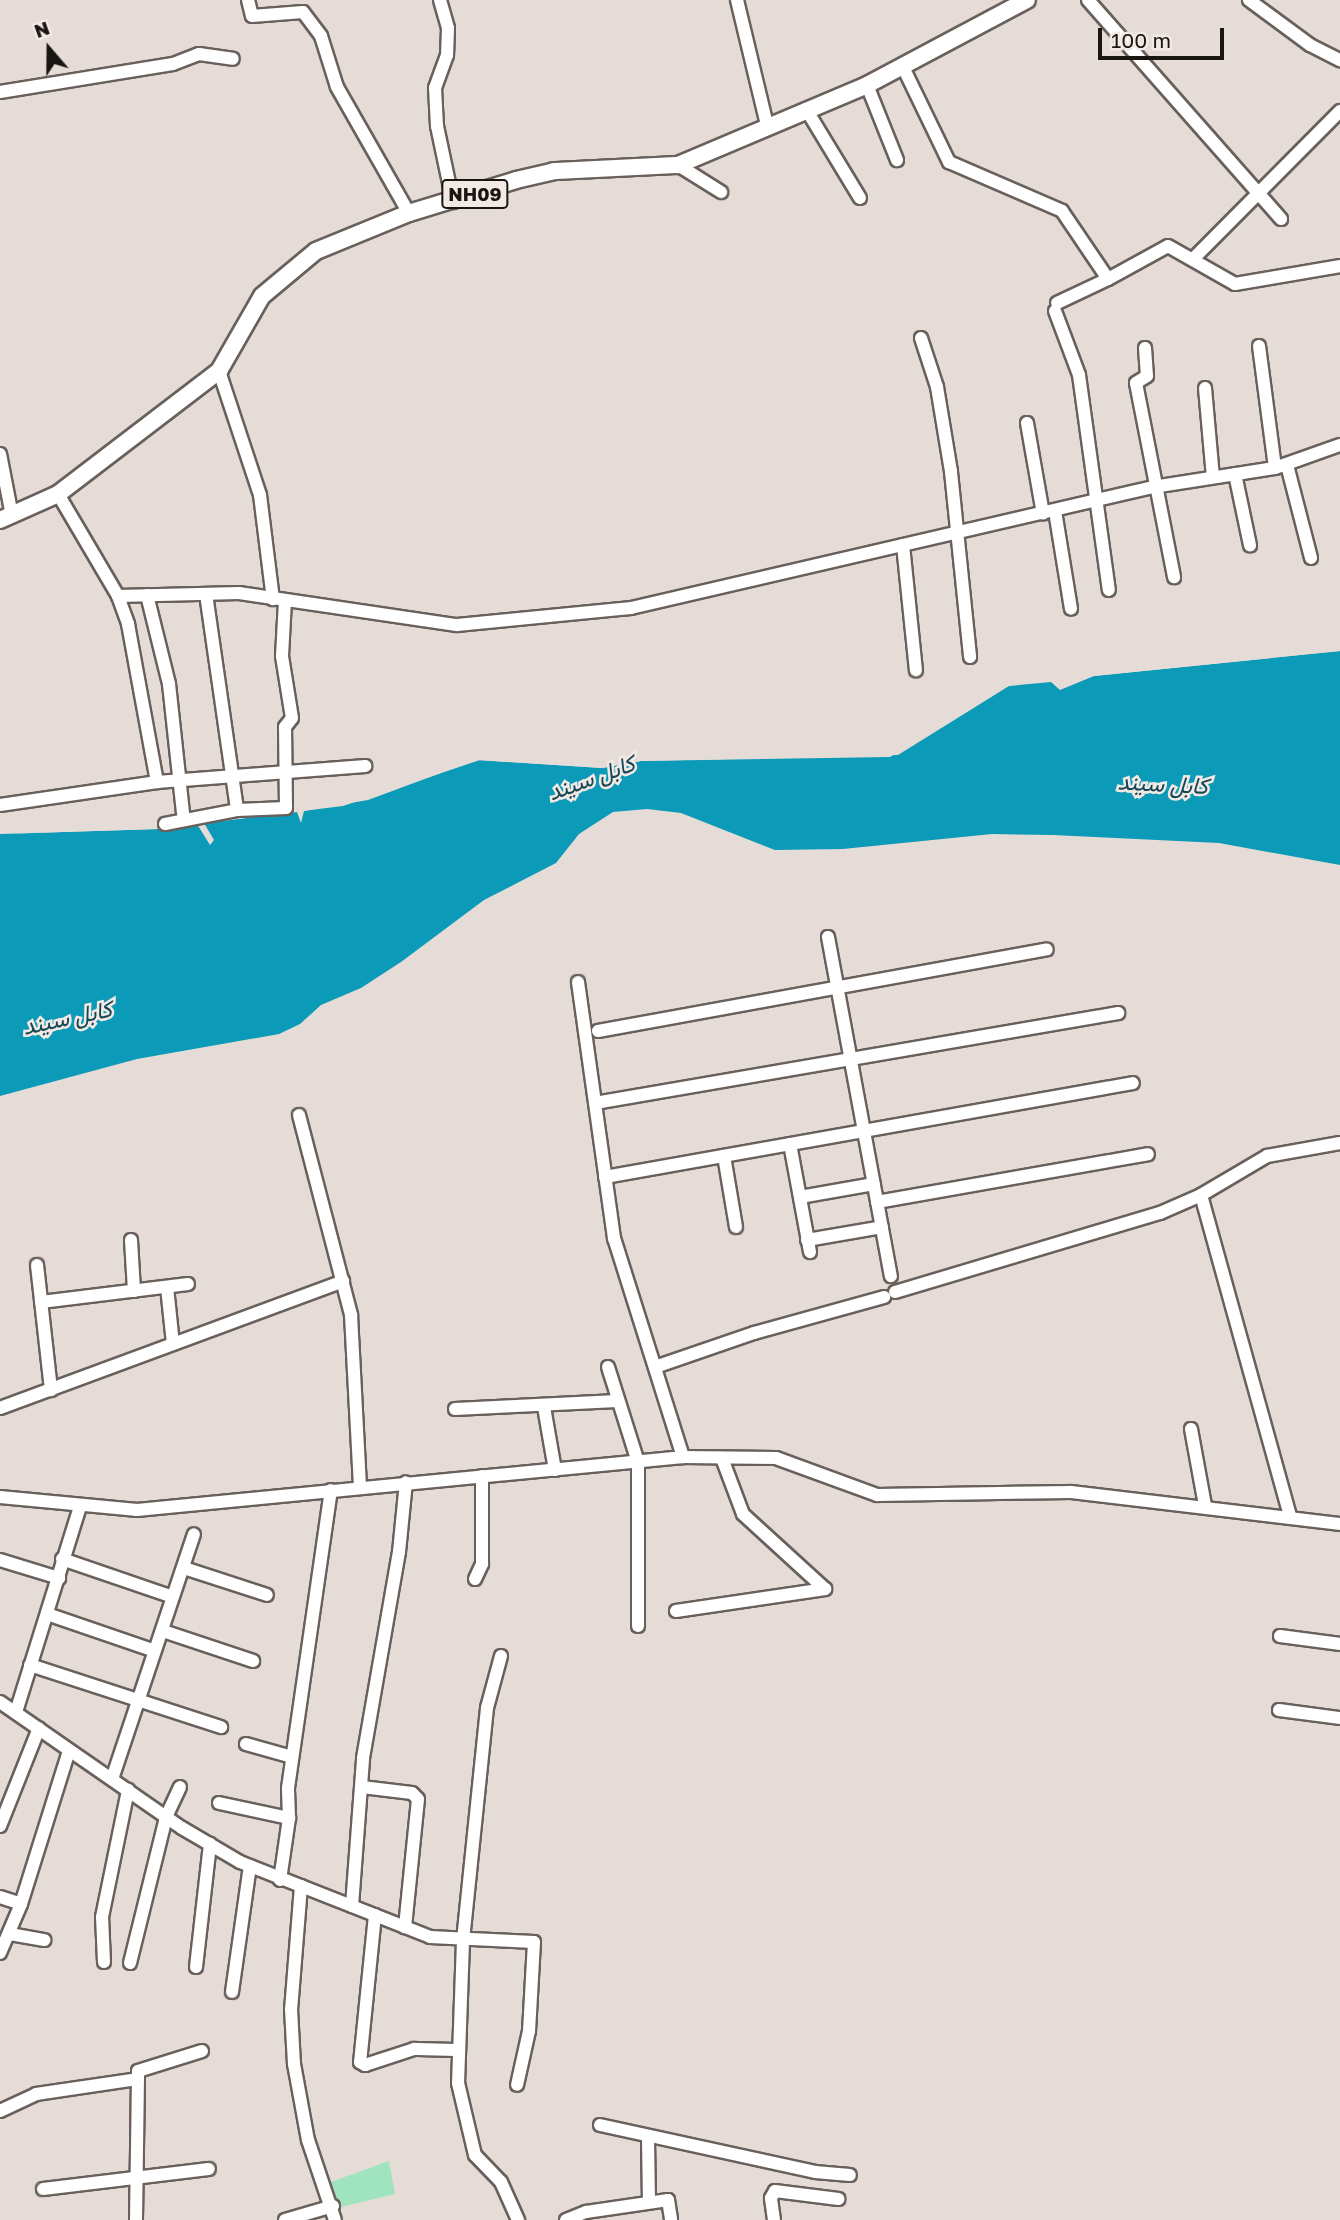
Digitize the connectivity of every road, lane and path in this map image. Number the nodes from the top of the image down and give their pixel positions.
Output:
1 (248, 0) edge
2 (440, 0) edge
3 (737, 0) edge
4 (1027, 0) edge
5 (1088, 0) edge
6 (1249, 0) edge
7 (233, 59) dead end
8 (1340, 63) edge
9 (903, 67) junction
10 (867, 85) junction
11 (0, 92) edge
12 (806, 109) junction
13 (1340, 111) edge
14 (767, 125) junction
15 (897, 160) dead end
16 (678, 165) junction
17 (720, 192) dead end
18 (1259, 193) junction
19 (860, 198) dead end
20 (453, 202) junction
21 (409, 213) junction
22 (1281, 219) dead end
23 (1193, 259) junction
24 (1340, 266) edge
25 (1108, 279) junction
26 (921, 338) dead end
27 (1259, 346) dead end
28 (1145, 348) dead end
29 (219, 371) junction
30 (1205, 388) dead end
31 (1027, 423) dead end
32 (1340, 445) edge
33 (0, 454) edge
34 (1281, 467) junction
35 (1235, 474) junction
36 (1213, 477) junction
37 (1153, 487) junction
38 (58, 494) junction
39 (1094, 501) junction
40 (1049, 512) junction
41 (6, 518) edge
42 (957, 533) junction
43 (903, 545) junction
44 (1250, 545) dead end
45 (1311, 558) dead end
46 (1174, 577) dead end
47 (206, 594) junction
48 (147, 595) junction
49 (118, 596) junction
50 (279, 600) junction
51 (1071, 609) dead end
52 (970, 657) dead end
53 (916, 670) dead end
54 (365, 765) dead end
55 (286, 770) junction
56 (234, 776) junction
57 (181, 781) junction
58 (157, 782) junction
59 (0, 804) edge
60 (237, 810) junction
61 (183, 813) dead end
62 (165, 824) dead end
63 (828, 937) dead end
64 (1047, 949) dead end
65 (578, 982) dead end
66 (837, 987) junction
67 (1118, 1013) dead end
68 (598, 1031) dead end
69 (851, 1059) junction
70 (1133, 1083) dead end
71 (595, 1103) junction
72 (299, 1115) dead end
73 (864, 1131) junction
74 (1340, 1143) edge
75 (790, 1144) junction
76 (1148, 1154) dead end
77 (724, 1156) junction
78 (605, 1177) junction
79 (874, 1184) junction
80 (1201, 1195) junction
81 (800, 1197) junction
82 (877, 1202) junction
83 (736, 1227) dead end
84 (882, 1227) junction
85 (131, 1240) dead end
86 (37, 1265) dead end
87 (891, 1276) dead end
88 (343, 1281) junction
89 (188, 1284) dead end
90 (167, 1287) junction
91 (134, 1291) junction
92 (41, 1302) junction
93 (173, 1344) junction
94 (608, 1367) dead end
95 (654, 1367) junction
96 (51, 1390) junction
97 (617, 1401) junction
98 (0, 1408) edge
99 (544, 1408) junction
100 (455, 1409) dead end
101 (1191, 1429) dead end
102 (683, 1457) junction
103 (722, 1458) junction
104 (638, 1462) junction
105 (555, 1470) junction
106 (482, 1476) junction
107 (406, 1482) junction
108 (360, 1485) junction
109 (331, 1490) junction
110 (0, 1497) edge
111 (1205, 1505) junction
112 (80, 1507) junction
113 (1290, 1515) junction
114 (1340, 1524) edge
115 (194, 1534) dead end
116 (62, 1559) junction
117 (0, 1560) edge
118 (184, 1568) junction
119 (59, 1578) junction
120 (475, 1579) dead end
121 (267, 1595) dead end
122 (173, 1597) junction
123 (676, 1611) dead end
124 (50, 1615) junction
125 (638, 1626) dead end
126 (163, 1631) junction
127 (1280, 1636) dead end
128 (1340, 1644) edge
129 (152, 1650) junction
130 (501, 1656) dead end
131 (253, 1661) dead end
132 (30, 1665) junction
133 (139, 1700) junction
134 (0, 1702) edge
135 (1279, 1710) dead end
136 (16, 1712) junction
137 (1340, 1718) edge
138 (221, 1727) dead end
139 (39, 1728) junction
140 (246, 1744) dead end
141 (69, 1751) junction
142 (292, 1757) junction
143 (112, 1779) junction
144 (180, 1787) dead end
145 (362, 1787) junction
146 (128, 1790) junction
147 (219, 1803) dead end
148 (166, 1817) junction
149 (289, 1818) junction
150 (0, 1826) edge
151 (210, 1844) junction
152 (250, 1866) junction
153 (281, 1880) junction
154 (301, 1886) junction
155 (0, 1897) edge
156 (21, 1904) junction
157 (352, 1906) junction
158 (375, 1915) junction
159 (405, 1927) junction
160 (10, 1934) junction
161 (44, 1940) dead end
162 (463, 1941) junction
163 (0, 1953) edge
164 (104, 1962) dead end
165 (130, 1963) dead end
166 (196, 1967) dead end
167 (232, 1992) dead end
168 (459, 2050) junction
169 (202, 2051) dead end
170 (137, 2079) junction
171 (517, 2085) dead end
172 (0, 2111) edge
173 (600, 2125) dead end
174 (649, 2138) junction
175 (209, 2169) dead end
176 (850, 2175) dead end
177 (139, 2179) junction
178 (43, 2189) dead end
179 (838, 2199) dead end
180 (649, 2202) junction
181 (333, 2206) junction
182 (585, 2218) edge
183 (136, 2220) edge
184 (285, 2220) edge
185 (335, 2220) edge
186 (518, 2220) edge
187 (566, 2220) edge
188 (671, 2220) edge
189 (774, 2220) edge

1 - 21 street
2 - 20 street
3 - 14 street
4 - 9 main road, NH09
5 - 18 street
6 - 8 street
7 - 11 street
9 - 10 main road, NH09
9 - 25 street
10 - 12 main road, NH09
10 - 15 street
12 - 14 main road, NH09
12 - 19 street
13 - 18 street
14 - 16 main road, NH09
16 - 17 street
16 - 20 main road, NH09
18 - 22 street
18 - 23 street
20 - 21 main road, NH09
21 - 29 main road, NH09
23 - 24 street
23 - 25 street
25 - 39 street
26 - 42 street
27 - 34 street
28 - 37 street
29 - 38 main road, NH09
29 - 50 street
30 - 36 street
31 - 40 street
32 - 34 street
33 - 41 street
34 - 35 street
34 - 45 street
35 - 36 street
35 - 44 street
36 - 37 street
37 - 39 street
37 - 46 street
38 - 41 main road, NH09
38 - 49 street
39 - 39 street
39 - 40 street
40 - 42 street
40 - 51 street
42 - 43 street
42 - 52 street
43 - 50 street
43 - 53 street
47 - 48 street
47 - 50 street
47 - 56 street
48 - 49 street
48 - 57 street
49 - 58 street
50 - 55 street
54 - 55 street
55 - 56 street
55 - 60 street
56 - 57 street
56 - 60 street
57 - 58 street
57 - 61 street
58 - 59 street
60 - 62 street
63 - 66 street
64 - 66 street
65 - 71 street
66 - 68 street
66 - 69 street
67 - 69 street
69 - 71 street
69 - 73 street
70 - 73 street
71 - 78 street
72 - 88 street
73 - 75 street
73 - 79 street
74 - 80 street
75 - 77 street
75 - 81 street
76 - 82 street
77 - 78 street
77 - 83 street
78 - 95 street
79 - 81 street
79 - 82 street
80 - 95 street
80 - 113 street
81 - 84 street
82 - 84 street
84 - 87 street
85 - 91 street
86 - 92 street
88 - 93 street
88 - 108 street
89 - 90 street
90 - 91 street
90 - 93 street
91 - 92 street
92 - 96 street
93 - 96 street
94 - 97 street
95 - 102 street
96 - 98 street
97 - 99 street
97 - 104 street
99 - 100 street
99 - 105 street
101 - 111 street
102 - 103 street
102 - 104 street
103 - 111 street
103 - 123 street
104 - 105 street
104 - 125 street
105 - 106 street
106 - 107 street
106 - 120 street
107 - 108 street
107 - 145 street
108 - 109 street
109 - 112 street
109 - 142 street
110 - 112 street
111 - 113 street
112 - 116 street
113 - 114 street
115 - 118 street
116 - 119 street
116 - 122 street
117 - 119 street
118 - 121 street
118 - 122 street
119 - 124 street
122 - 126 street
124 - 129 street
124 - 132 street
126 - 129 street
126 - 131 street
127 - 128 street
129 - 133 street
130 - 162 street
132 - 133 street
132 - 136 street
133 - 138 street
133 - 143 street
134 - 136 street
135 - 137 street
136 - 139 street
139 - 141 street
139 - 150 street
140 - 142 street
141 - 143 street
141 - 156 street
142 - 149 street
143 - 146 street
144 - 148 street
145 - 157 street
145 - 159 street
146 - 148 street
146 - 164 street
147 - 149 street
148 - 151 street
148 - 165 street
149 - 153 street
151 - 152 street
151 - 166 street
152 - 153 street
152 - 167 street
153 - 154 street
154 - 157 street
154 - 181 street
155 - 156 street
156 - 160 street
157 - 158 street
158 - 159 street
158 - 168 street
159 - 162 street
160 - 161 street
160 - 163 street
162 - 168 street
162 - 171 street
168 - 186 street
169 - 170 street
170 - 172 street
170 - 177 street
173 - 174 street
174 - 176 street
174 - 180 street
175 - 177 street
177 - 178 street
177 - 183 street
179 - 189 street
180 - 182 street
180 - 188 street
181 - 184 street
181 - 185 street
182 - 187 street

